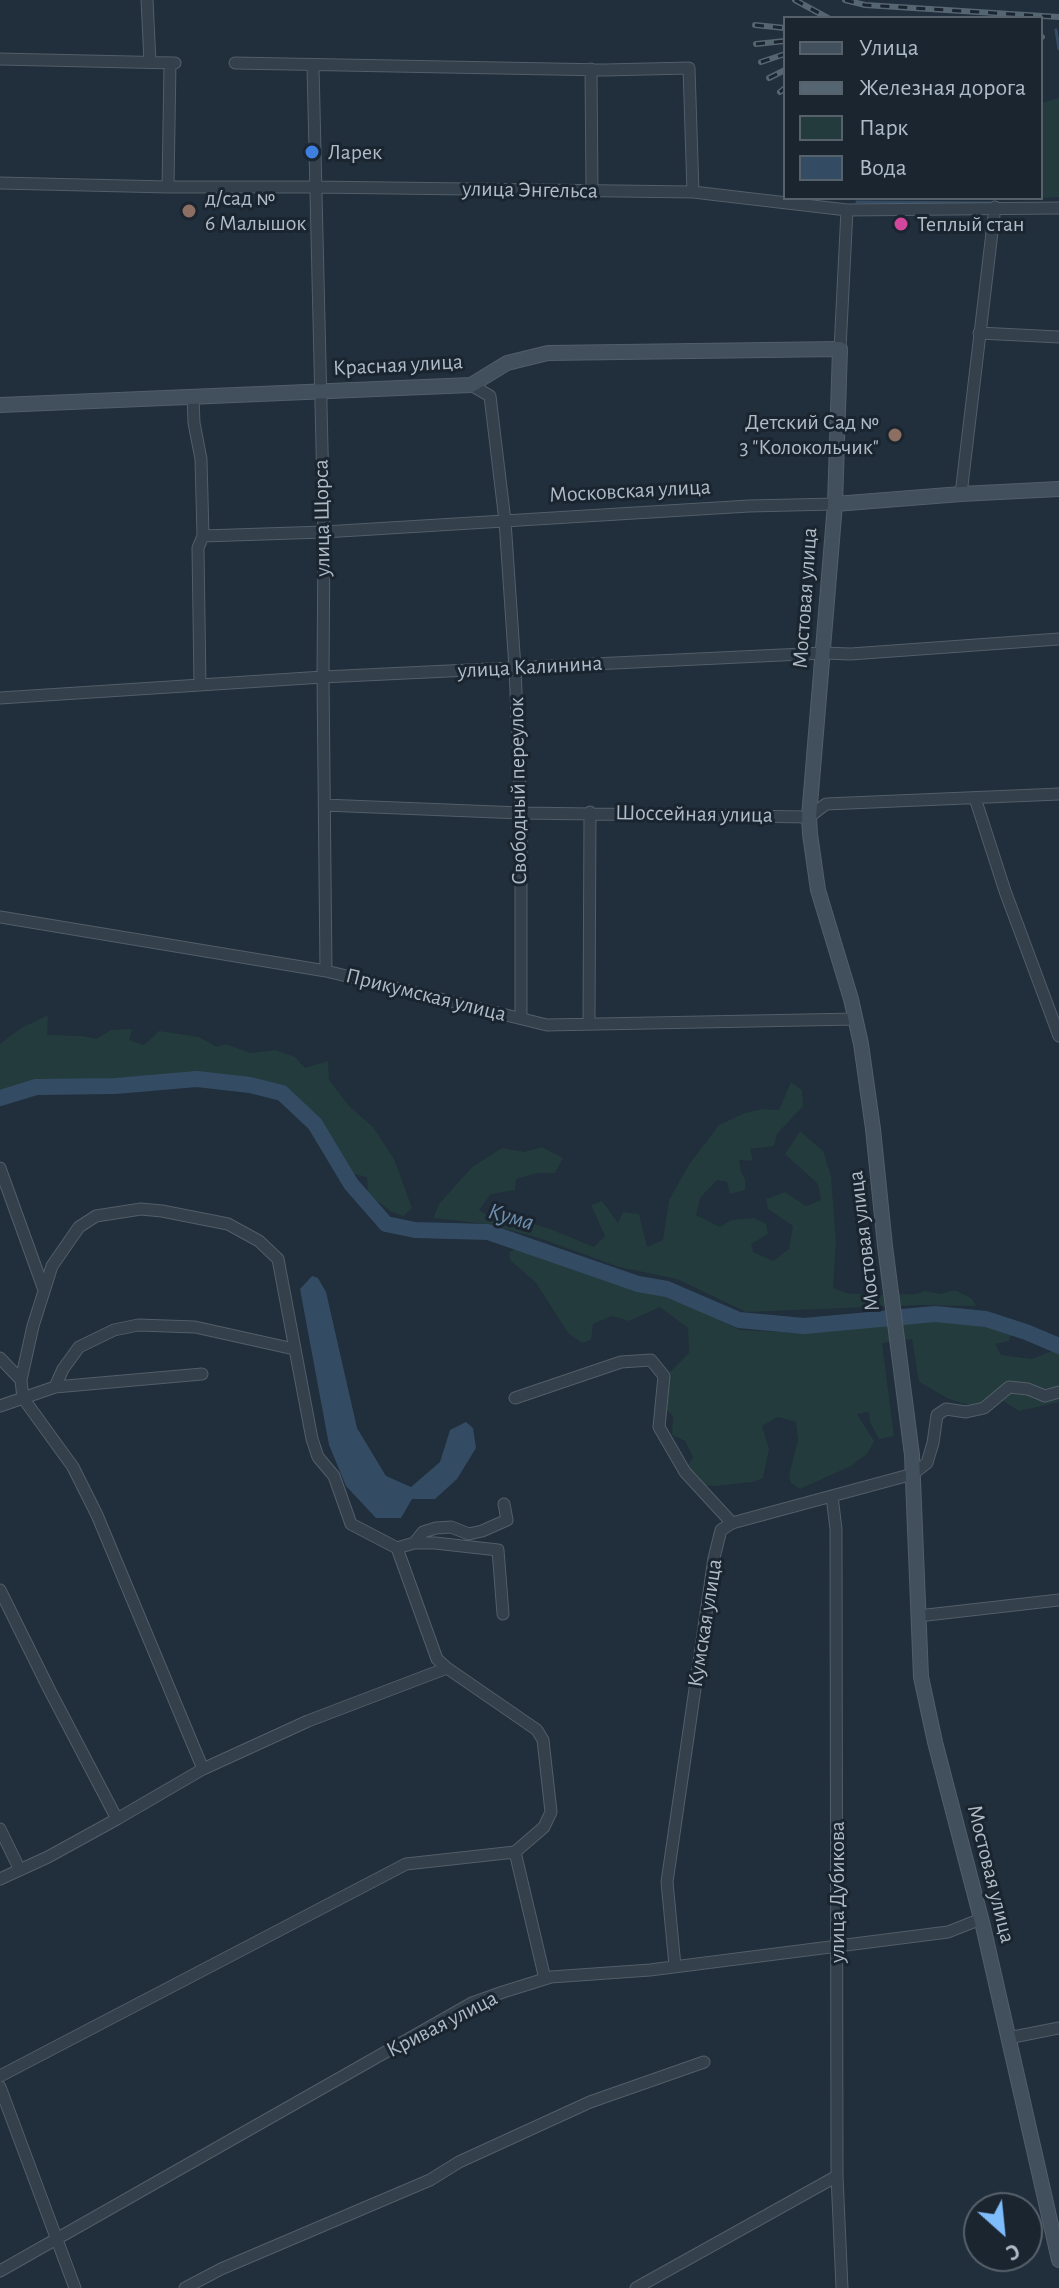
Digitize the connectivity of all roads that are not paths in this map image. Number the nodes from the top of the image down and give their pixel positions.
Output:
1 (147, 0) edge
2 (0, 59) edge
3 (150, 62) junction
4 (235, 63) dead end
5 (313, 66) junction
6 (591, 69) junction
7 (0, 183) edge
8 (168, 187) junction
9 (316, 187) junction
10 (592, 191) junction
11 (693, 192) junction
12 (995, 207) junction
13 (1059, 208) edge
14 (847, 210) junction
15 (979, 333) junction
16 (1059, 337) edge
17 (840, 349) junction
18 (471, 385) junction
19 (320, 391) junction
20 (193, 397) junction
21 (0, 405) edge
22 (1059, 489) edge
23 (961, 494) junction
24 (835, 504) junction
25 (505, 521) junction
26 (324, 532) junction
27 (203, 536) junction
28 (1059, 639) edge
29 (823, 653) junction
30 (515, 668) junction
31 (323, 677) junction
32 (200, 685) junction
33 (0, 698) edge
34 (1059, 794) edge
35 (975, 798) junction
36 (324, 805) junction
37 (590, 812) junction
38 (521, 813) junction
39 (809, 817) junction
40 (0, 917) edge
41 (326, 971) junction
42 (521, 1018) junction
43 (856, 1019) junction
44 (589, 1024) junction
45 (1059, 1036) edge
46 (0, 1168) edge
47 (44, 1290) junction
48 (294, 1349) junction
49 (0, 1358) edge
50 (202, 1374) dead end
51 (21, 1380) junction
52 (55, 1387) junction
53 (1059, 1392) edge
54 (23, 1398) junction
55 (515, 1398) dead end
56 (0, 1406) edge
57 (913, 1474) junction
58 (832, 1496) junction
59 (504, 1504) dead end
60 (732, 1523) junction
61 (414, 1543) junction
62 (397, 1548) junction
63 (0, 1590) edge
64 (1059, 1600) edge
65 (503, 1614) dead end
66 (918, 1616) junction
67 (447, 1668) junction
68 (203, 1769) junction
69 (117, 1819) junction
70 (0, 1829) edge
71 (515, 1852) junction
72 (20, 1870) junction
73 (0, 1879) edge
74 (981, 1919) junction
75 (838, 1946) junction
76 (675, 1966) junction
77 (545, 1979) junction
78 (1059, 2028) edge
79 (1008, 2038) junction
80 (704, 2062) dead end
81 (0, 2076) edge
82 (0, 2087) edge
83 (837, 2176) junction
84 (57, 2239) junction
85 (1059, 2260) edge
86 (0, 2271) edge
87 (75, 2288) edge
88 (185, 2288) edge
89 (636, 2288) edge
90 (842, 2288) edge

1 - 3 street
2 - 3 street
3 - 8 street
4 - 5 street
5 - 6 street
5 - 9 street, улица Щорса
6 - 10 street
6 - 11 street
7 - 8 street, улица Энгельса
8 - 9 street, улица Энгельса
9 - 10 street, улица Энгельса
9 - 19 street, улица Щорса
10 - 11 street, улица Энгельса
11 - 14 street, улица Энгельса
12 - 13 street, улица Энгельса
12 - 14 street, улица Энгельса
12 - 15 street
14 - 17 street, Мостовая улица
15 - 16 street
15 - 23 street
17 - 18 main road, Красная улица
17 - 24 main road, Мостовая улица
18 - 19 main road, Красная улица
18 - 25 street, Свободный переулок
19 - 20 main road, Красная улица
19 - 26 street, улица Щорса
20 - 21 main road, Красная улица
20 - 27 street
22 - 23 main road, Московская улица
23 - 24 main road, Московская улица
24 - 25 street, Московская улица
24 - 29 main road, Мостовая улица
25 - 26 street, Московская улица
25 - 30 street, Свободный переулок
26 - 27 street, Московская улица
26 - 31 street, улица Щорса
27 - 32 street
28 - 29 street, улица Калинина
29 - 30 street, улица Калинина
29 - 39 main road, Мостовая улица
30 - 31 street, улица Калинина
30 - 38 street, Свободный переулок
31 - 32 street, улица Калинина
31 - 36 street, улица Щорса
32 - 33 street, улица Калинина
34 - 35 street, Шоссейная улица
35 - 39 street, Шоссейная улица
35 - 45 street
36 - 38 street, Шоссейная улица
36 - 41 street, улица Щорса
37 - 38 street, Шоссейная улица
37 - 39 street, Шоссейная улица
37 - 44 street
38 - 42 street, Свободный переулок
39 - 43 main road, Мостовая улица
40 - 41 street, Прикумская улица
41 - 42 street, Прикумская улица
42 - 44 street, Прикумская улица
43 - 44 street, Прикумская улица
43 - 57 main road, Мостовая улица
46 - 47 street
47 - 48 street
47 - 51 street
48 - 52 street
48 - 62 street
49 - 51 street
50 - 52 street
51 - 54 street
52 - 54 street
53 - 57 street
54 - 56 street
54 - 68 street
55 - 60 street
57 - 58 street
57 - 66 main road, Мостовая улица
58 - 60 street
58 - 75 street, улица Дубикова
59 - 61 street
60 - 76 street, Кумская улица
61 - 62 street
61 - 65 street
62 - 67 street
63 - 69 street
64 - 66 street
66 - 74 main road, Мостовая улица
67 - 68 street
67 - 71 street
68 - 69 street
69 - 72 street
70 - 72 street
71 - 77 street
71 - 81 street
72 - 73 street
74 - 75 street, Кривая улица
74 - 79 main road, Мостовая улица
75 - 76 street, Кривая улица
75 - 83 street, улица Дубикова
76 - 77 street, Кривая улица
77 - 84 street, Кривая улица
78 - 79 street
79 - 85 main road, Мостовая улица
80 - 88 street
82 - 84 street
83 - 89 street
83 - 90 street, улица Дубикова
84 - 86 street, Кривая улица
84 - 87 street

